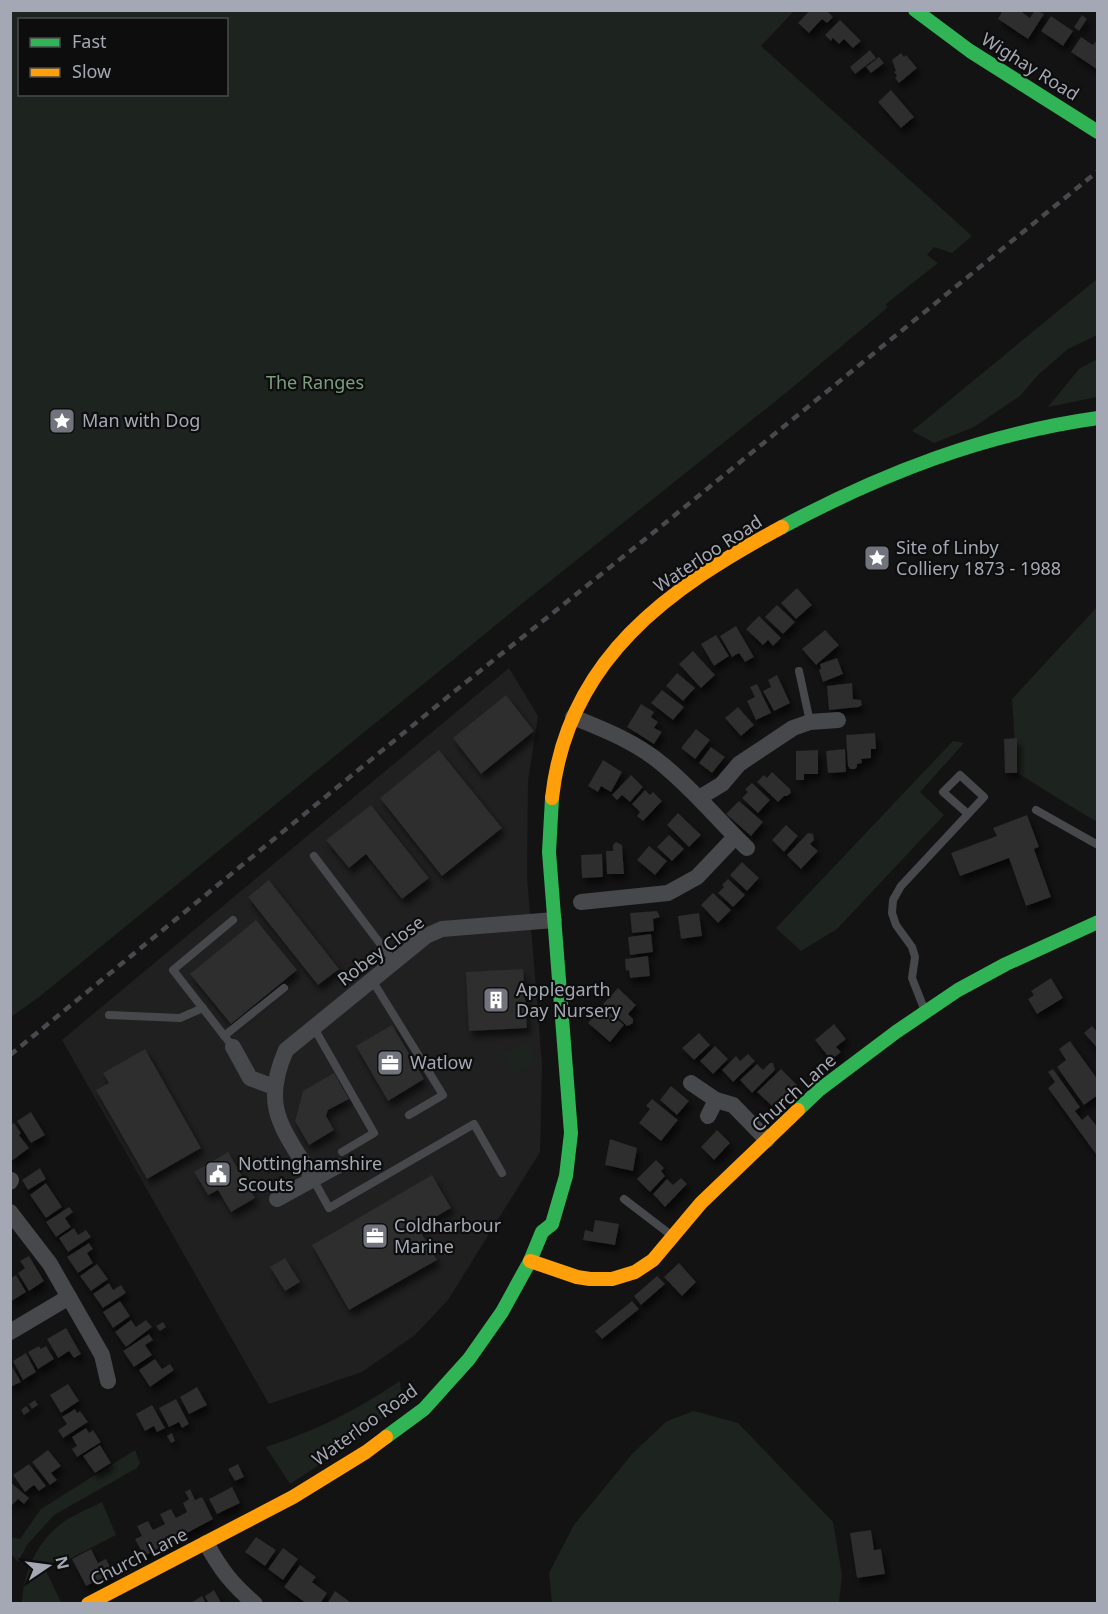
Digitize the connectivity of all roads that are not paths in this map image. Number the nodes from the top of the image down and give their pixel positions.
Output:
1 (915, 10) edge
2 (1098, 132) edge
3 (1098, 418) edge
4 (799, 670) dead end
5 (573, 717) junction
6 (838, 720) dead end
7 (810, 722) junction
8 (699, 798) junction
9 (1036, 810) dead end
10 (968, 814) junction
11 (1098, 845) edge
12 (314, 856) dead end
13 (581, 902) dead end
14 (233, 920) dead end
15 (554, 920) junction
16 (1098, 922) edge
17 (394, 962) junction
18 (372, 980) junction
19 (284, 988) dead end
20 (203, 1008) junction
21 (925, 1011) junction
22 (109, 1015) dead end
23 (314, 1028) junction
24 (228, 1042) junction
25 (691, 1083) dead end
26 (274, 1087) junction
27 (568, 1094) junction
28 (717, 1100) junction
29 (409, 1114) dead end
30 (708, 1116) dead end
31 (768, 1140) junction
32 (340, 1159) joint
33 (502, 1173) dead end
34 (313, 1179) junction
35 (277, 1199) dead end
36 (624, 1199) dead end
37 (10, 1212) edge
38 (542, 1232) junction
39 (673, 1237) junction
40 (530, 1261) junction
41 (69, 1297) junction
42 (10, 1332) edge
43 (108, 1381) dead end
44 (206, 1543) junction
45 (88, 1604) edge
46 (255, 1604) edge

1 - 2 street, Wighay Road
3 - 5 street, Waterloo Road
4 - 7 lane
5 - 8 street
5 - 15 street, Waterloo Road
6 - 7 street
7 - 8 street
8 - 13 street
9 - 11 lane
10 - 10 lane
10 - 21 lane
12 - 17 lane
14 - 20 lane
15 - 17 street, Robey Close
15 - 27 street, Waterloo Road
16 - 21 street, Church Lane
17 - 18 street, Robey Close
18 - 23 street, Robey Close
18 - 29 lane
19 - 24 lane
20 - 22 lane
20 - 24 lane
21 - 31 street, Church Lane
23 - 26 street, Robey Close
23 - 32 lane
24 - 26 street
25 - 28 street
26 - 34 street, Robey Close
27 - 38 street, Waterloo Road
27 - 38 street, Waterloo Road
28 - 30 street
28 - 31 street
31 - 39 street, Church Lane
32 - 34 street
33 - 34 lane
34 - 35 street
36 - 39 lane
37 - 41 street
38 - 40 street, Waterloo Road
39 - 40 street, Church Lane
40 - 44 street, Waterloo Road
41 - 42 street
41 - 43 street
44 - 45 street, Church Lane
44 - 46 street

